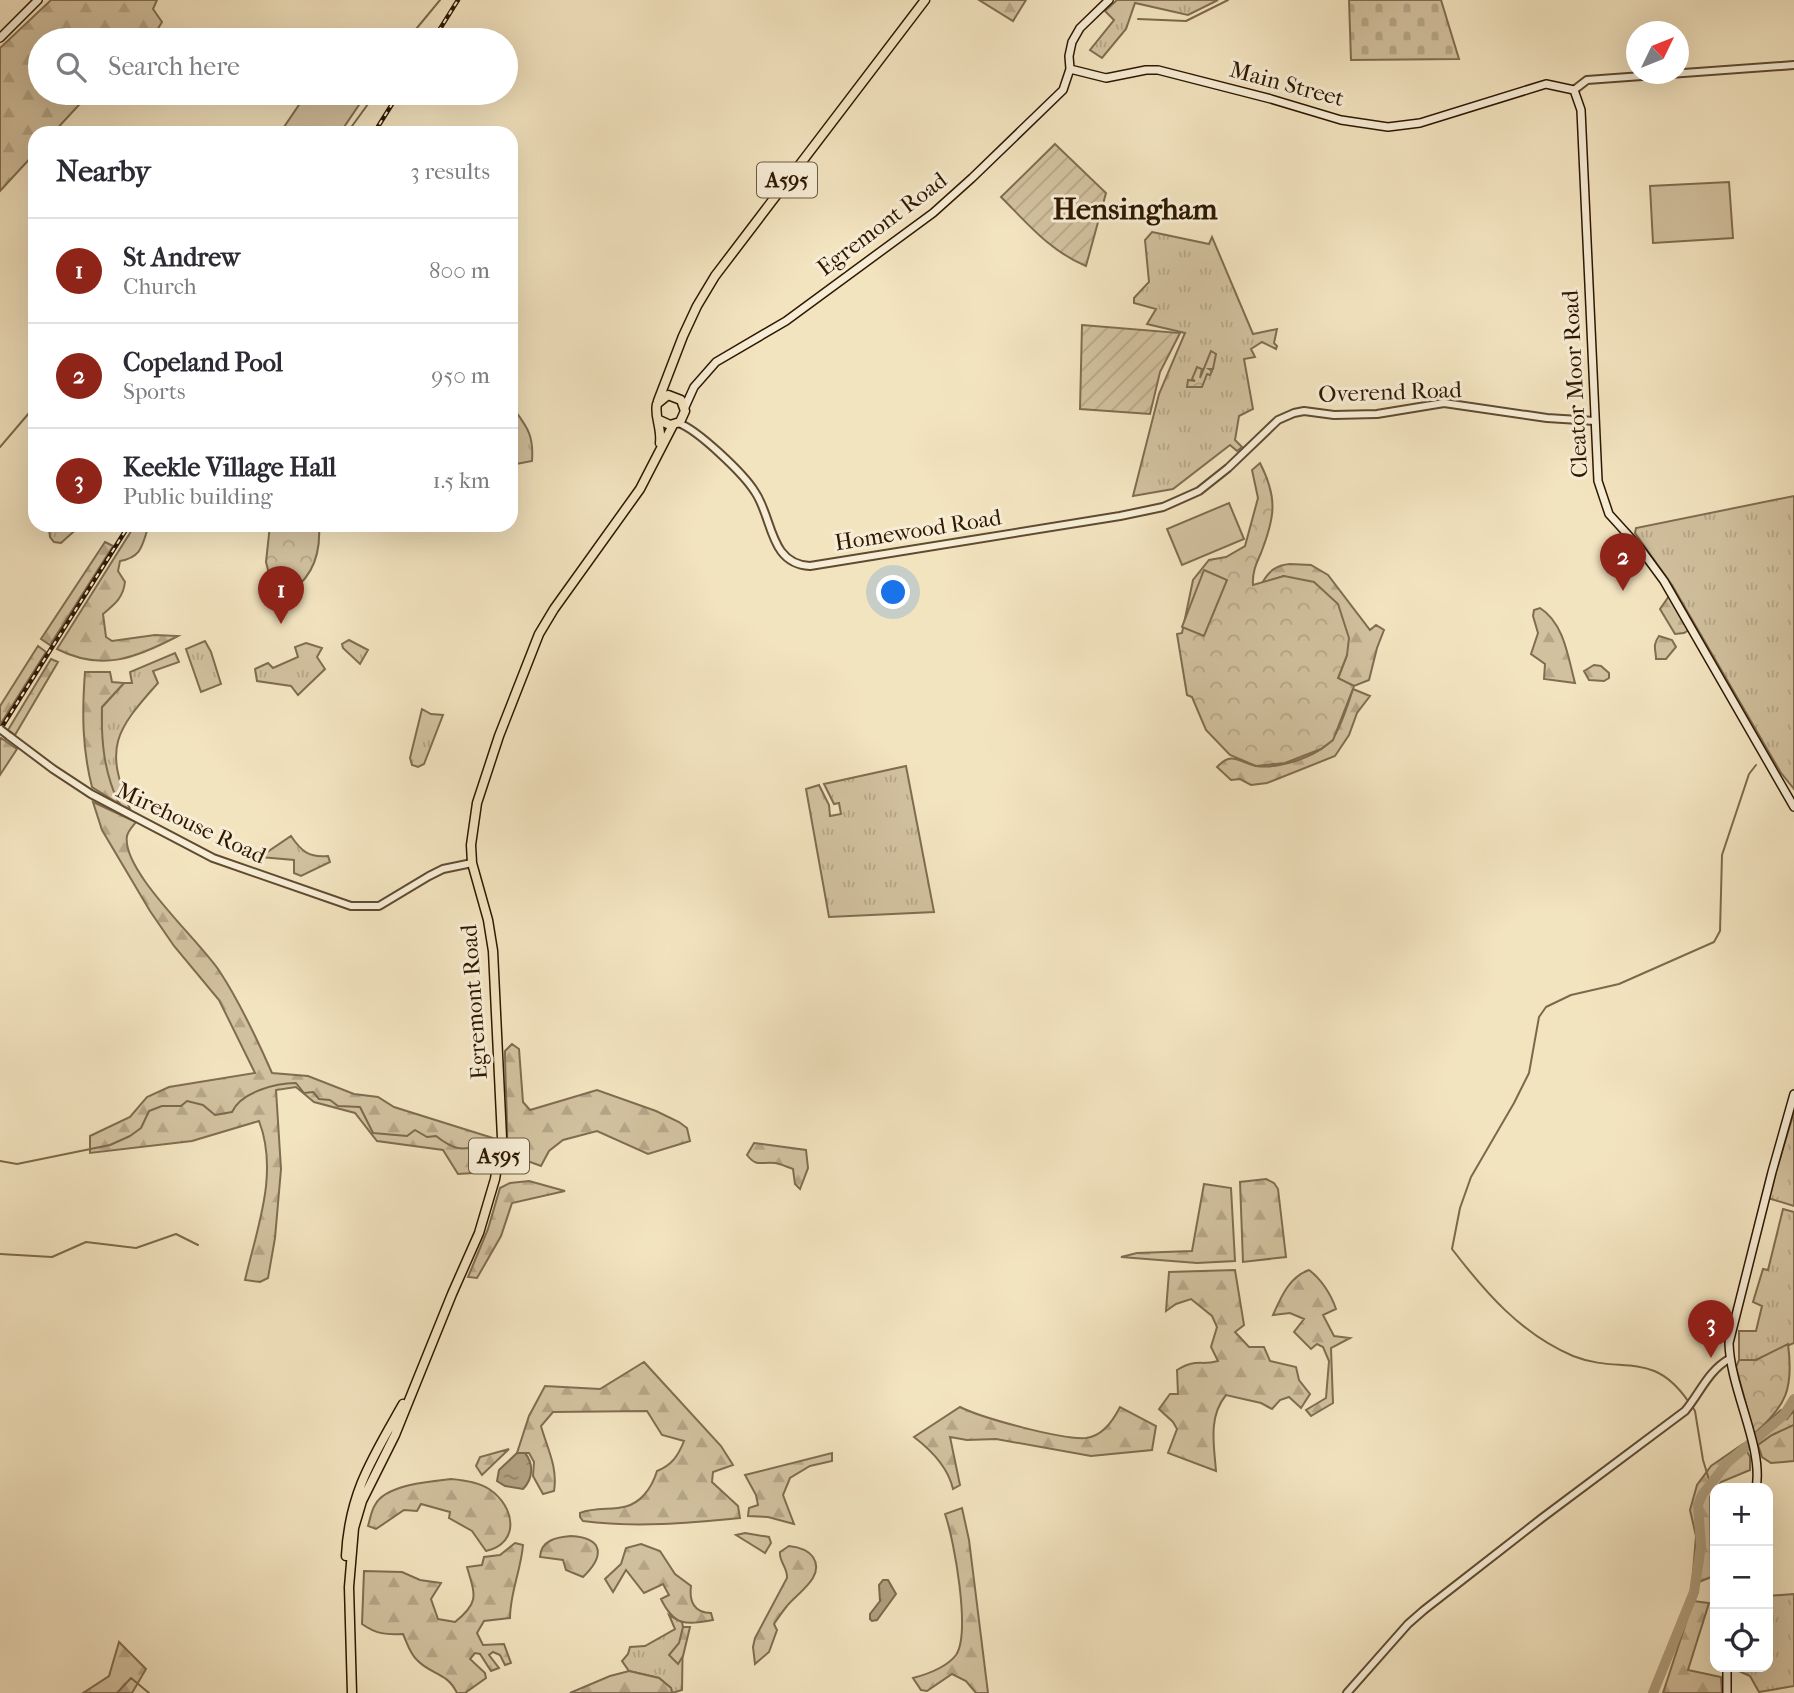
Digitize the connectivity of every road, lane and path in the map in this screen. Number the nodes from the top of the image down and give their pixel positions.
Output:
1 (38, 0) edge
2 (925, 0) edge
3 (1109, 0) edge
4 (0, 38) edge
5 (1794, 65) edge
6 (1070, 69) junction
7 (1574, 90) junction
8 (670, 372) junction
9 (694, 387) junction
10 (674, 396) junction
11 (659, 401) junction
12 (685, 409) junction
13 (659, 420) junction
14 (1595, 421) junction
15 (675, 424) junction
16 (693, 430) junction
17 (659, 449) junction
18 (1211, 483) joint
19 (0, 729) edge
20 (1794, 807) edge
21 (472, 863) junction
22 (1794, 1094) edge
23 (1729, 1359) junction
24 (1756, 1483) edge
25 (1727, 1672) edge
26 (352, 1693) edge
27 (1347, 1693) edge
28 (1727, 1693) edge

1 - 4 main road
2 - 8 highway, A595
3 - 6 main road
5 - 7 street
6 - 7 main road, Main Street
6 - 9 main road, Egremont Road
7 - 14 main road, Cleator Moor Road
8 - 10 highway, A595
8 - 11 highway, A595
9 - 10 main road
9 - 12 main road
10 - 11 highway
10 - 12 highway
11 - 13 highway, A595
12 - 15 highway, A595
12 - 16 street
13 - 15 highway
13 - 17 highway, A595
14 - 18 street, Overend Road
14 - 20 main road, Cleator Moor Road
15 - 16 street
15 - 17 highway, A595
16 - 18 street, Homewood Road
17 - 21 highway, Egremont Road / A595
19 - 21 street, Mirehouse Road, bridge
21 - 26 highway, Egremont Road / A595
22 - 23 main road
23 - 24 main road
23 - 27 street
25 - 28 main road

